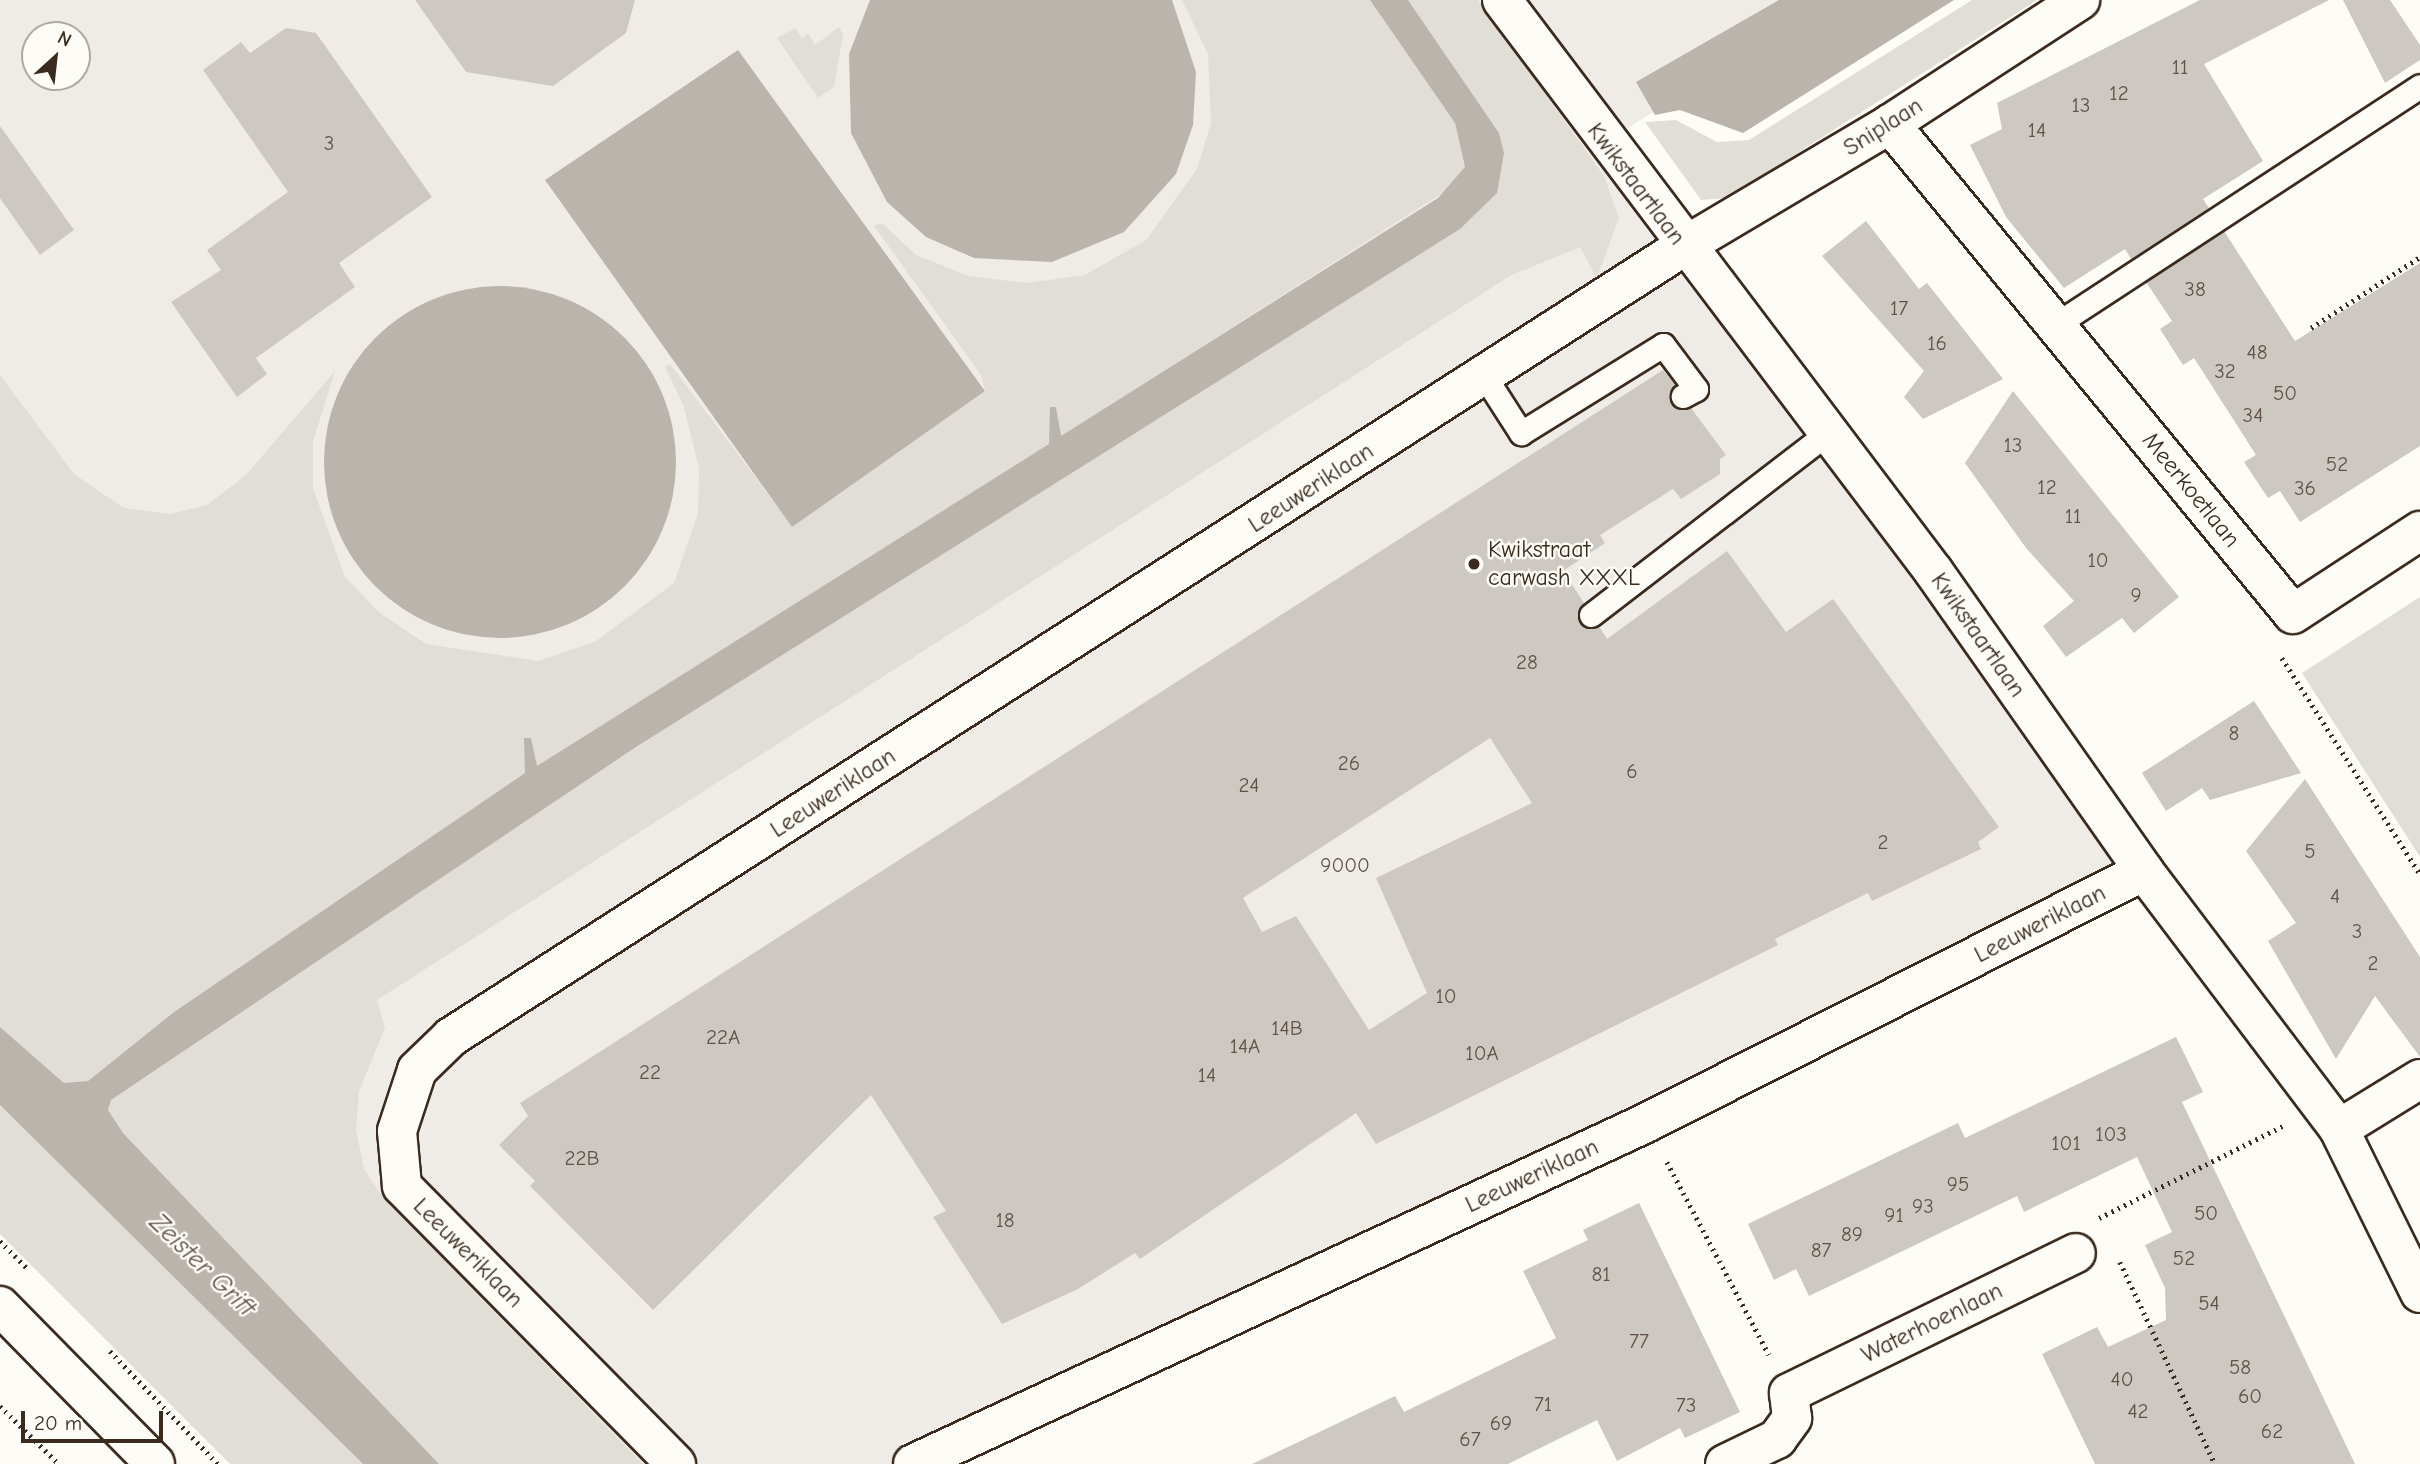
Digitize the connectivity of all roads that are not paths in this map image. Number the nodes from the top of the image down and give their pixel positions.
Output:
1 (1502, 0) edge
2 (2080, 0) edge
3 (2420, 86) edge
4 (1890, 124) junction
5 (1683, 247) junction
6 (2055, 325) junction
7 (1485, 377) junction
8 (1683, 396) dead end
9 (1826, 434) junction
10 (2420, 531) edge
11 (1591, 615) dead end
12 (2144, 871) junction
13 (2420, 1079) edge
14 (2331, 1118) junction
15 (2091, 1241) road end
16 (2420, 1293) edge
17 (0, 1306) edge
18 (155, 1464) edge
19 (676, 1464) edge
20 (913, 1464) edge
21 (1725, 1464) edge

1 - 5 street, Kwikstaartlaan
2 - 4 street, Sniplaan
3 - 6 lane
4 - 5 street, Sniplaan
4 - 6 street, Meerkoetlaan
5 - 7 street, Leeuweriklaan
5 - 9 street, Kwikstaartlaan
6 - 10 street, Meerkoetlaan
7 - 8 lane
7 - 19 street, Leeuweriklaan
9 - 11 lane
9 - 12 street, Kwikstaartlaan
12 - 14 street, Kwikstaartlaan
12 - 20 street, Leeuweriklaan
13 - 14 street
14 - 16 street, Kwikstaartlaan
15 - 21 street, Waterhoenlaan
17 - 18 street

